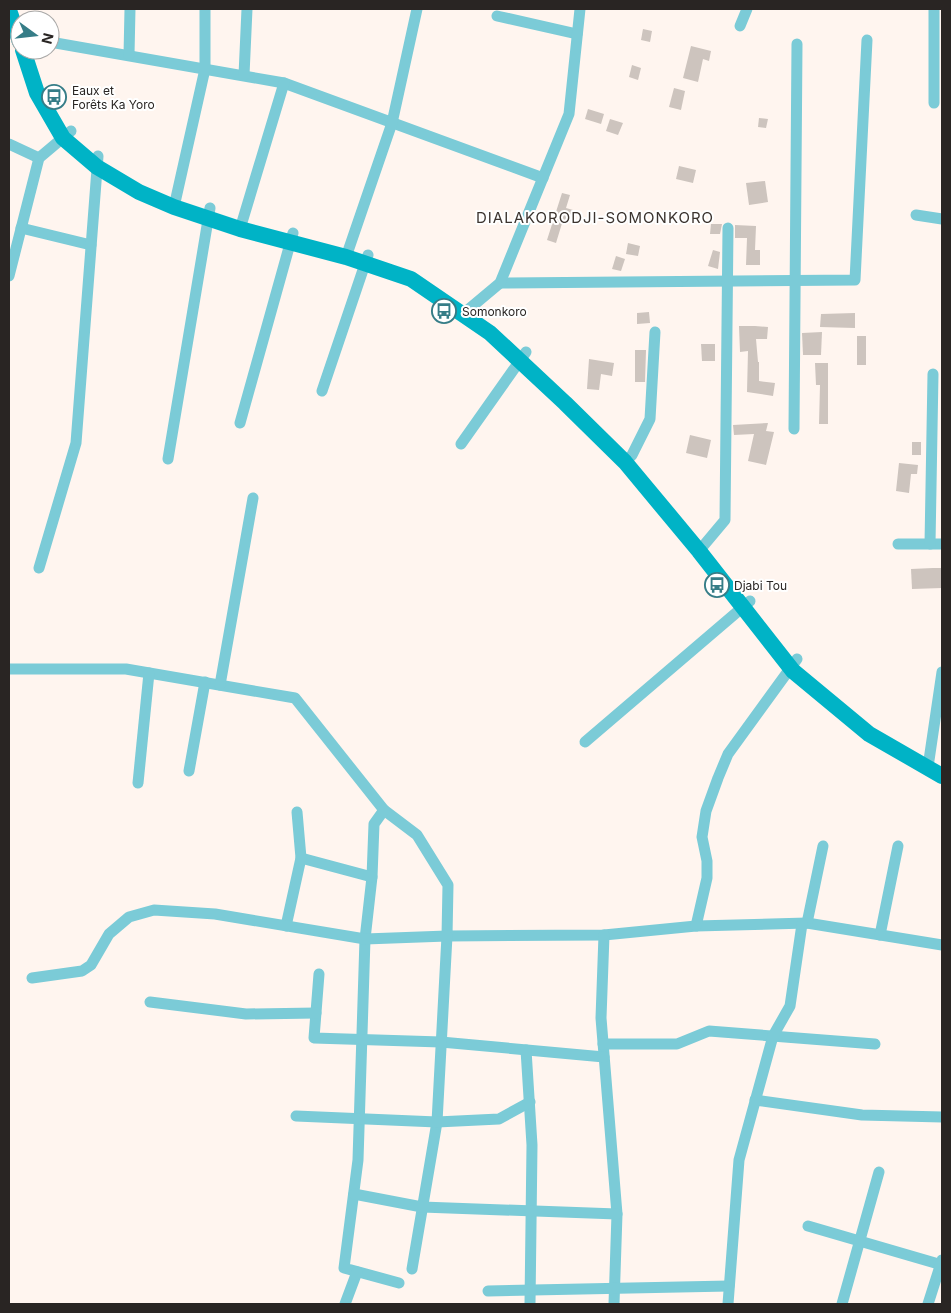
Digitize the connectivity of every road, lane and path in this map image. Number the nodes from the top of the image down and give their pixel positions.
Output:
1 (130, 9) edge
2 (205, 9) edge
3 (247, 9) edge
4 (417, 9) edge
5 (580, 9) edge
6 (747, 9) edge
7 (934, 9) edge
8 (497, 16) dead end
9 (740, 26) dead end
10 (577, 34) junction
11 (867, 40) dead end
12 (60, 44) edge
13 (797, 44) dead end
14 (129, 56) junction
15 (27, 60) edge
16 (37, 60) edge
17 (204, 69) junction
18 (244, 75) junction
19 (284, 83) junction
20 (934, 103) dead end
21 (392, 122) junction
22 (67, 135) junction
23 (9, 144) edge
24 (39, 158) junction
25 (98, 161) junction
26 (543, 178) junction
27 (175, 202) junction
28 (209, 213) junction
29 (916, 214) dead end
30 (942, 219) edge
31 (242, 224) junction
32 (21, 228) junction
33 (728, 228) dead end
34 (292, 238) junction
35 (91, 245) junction
36 (348, 253) junction
37 (366, 259) junction
38 (9, 276) edge
39 (727, 281) junction
40 (795, 281) junction
41 (500, 283) junction
42 (467, 311) junction
43 (655, 332) dead end
44 (523, 357) junction
45 (933, 374) dead end
46 (322, 391) dead end
47 (240, 423) dead end
48 (794, 429) dead end
49 (461, 444) dead end
50 (629, 458) junction
51 (168, 459) dead end
52 (253, 498) dead end
53 (898, 544) dead end
54 (930, 544) junction
55 (942, 544) edge
56 (702, 547) junction
57 (39, 568) dead end
58 (746, 604) junction
59 (794, 663) junction
60 (9, 669) edge
61 (942, 672) edge
62 (149, 673) junction
63 (205, 682) junction
64 (220, 685) junction
65 (939, 719) edge
66 (585, 742) dead end
67 (933, 762) edge
68 (189, 771) dead end
69 (942, 776) edge
70 (138, 783) dead end
71 (384, 810) junction
72 (297, 812) dead end
73 (823, 846) dead end
74 (898, 846) dead end
75 (301, 858) junction
76 (372, 877) junction
77 (805, 924) junction
78 (286, 926) junction
79 (696, 926) junction
80 (604, 935) junction
81 (880, 935) junction
82 (448, 936) junction
83 (365, 939) junction
84 (942, 945) edge
85 (319, 974) dead end
86 (32, 978) dead end
87 (150, 1002) dead end
88 (316, 1013) junction
89 (773, 1036) junction
90 (362, 1040) junction
91 (441, 1042) junction
92 (603, 1044) junction
93 (875, 1044) dead end
94 (526, 1050) junction
95 (604, 1057) junction
96 (755, 1100) junction
97 (530, 1102) junction
98 (296, 1116) dead end
99 (942, 1117) edge
100 (359, 1119) junction
101 (436, 1122) junction
102 (879, 1172) dead end
103 (354, 1194) junction
104 (422, 1207) junction
105 (531, 1211) junction
106 (617, 1214) junction
107 (808, 1226) dead end
108 (860, 1241) junction
109 (942, 1263) edge
110 (412, 1269) dead end
111 (357, 1272) junction
112 (399, 1283) dead end
113 (730, 1286) junction
114 (615, 1288) junction
115 (530, 1290) junction
116 (488, 1291) dead end
117 (344, 1304) edge
118 (530, 1304) edge
119 (614, 1304) edge
120 (728, 1304) edge
121 (842, 1304) edge
122 (928, 1304) edge

1 - 14 street
2 - 17 street
3 - 18 street
4 - 21 street
5 - 10 street
6 - 9 street
7 - 20 street
8 - 10 street
10 - 26 street
11 - 40 street
12 - 14 street
13 - 40 street
14 - 17 street
15 - 22 main road
16 - 22 main road
17 - 18 street
17 - 27 street
18 - 19 street
19 - 21 street
19 - 31 street
21 - 26 street
21 - 36 street
22 - 24 street
22 - 25 main road
23 - 24 street
24 - 32 street
25 - 27 main road
25 - 35 street
26 - 41 street
27 - 28 main road
28 - 31 main road
28 - 51 street
29 - 30 street
31 - 34 main road
32 - 35 street
32 - 38 street
33 - 39 street
34 - 36 main road
34 - 47 street
35 - 57 street
36 - 37 main road
37 - 42 main road
37 - 46 street
39 - 40 street
39 - 41 street
39 - 56 street
40 - 48 street
41 - 42 street
42 - 44 main road
43 - 50 street
44 - 49 street
44 - 50 main road
45 - 54 street
50 - 56 main road
52 - 64 street
53 - 54 street
54 - 55 street
56 - 58 main road
58 - 59 main road
58 - 66 street
59 - 67 main road
59 - 79 street
60 - 62 street
61 - 65 street
62 - 63 street
62 - 70 street
63 - 64 street
63 - 68 street
64 - 71 street
65 - 67 street
67 - 69 main road
71 - 76 street
71 - 82 street
72 - 75 street
73 - 77 street
74 - 81 street
75 - 76 street
75 - 78 street
76 - 83 street
77 - 79 street
77 - 81 street
77 - 89 street
78 - 83 street
78 - 86 street
79 - 80 street
80 - 82 street
80 - 92 street
81 - 84 street
82 - 83 street
82 - 91 street
83 - 90 street
85 - 88 street
87 - 88 street
88 - 90 street
89 - 92 street
89 - 93 street
89 - 96 street
90 - 91 street
90 - 100 street
91 - 94 street
91 - 101 street
92 - 95 street
94 - 95 street
94 - 97 street
95 - 106 street
96 - 99 street
96 - 113 street
97 - 101 street
97 - 105 street
98 - 100 street
100 - 101 street
100 - 103 street
101 - 104 street
102 - 108 street
103 - 104 street
103 - 111 street
104 - 105 street
104 - 110 street
105 - 106 street
105 - 115 street
106 - 114 street
107 - 108 street
108 - 109 street
108 - 121 street
109 - 122 street
111 - 112 street
111 - 117 street
113 - 114 street
113 - 120 street
114 - 115 street
114 - 119 street
115 - 116 street
115 - 118 street

